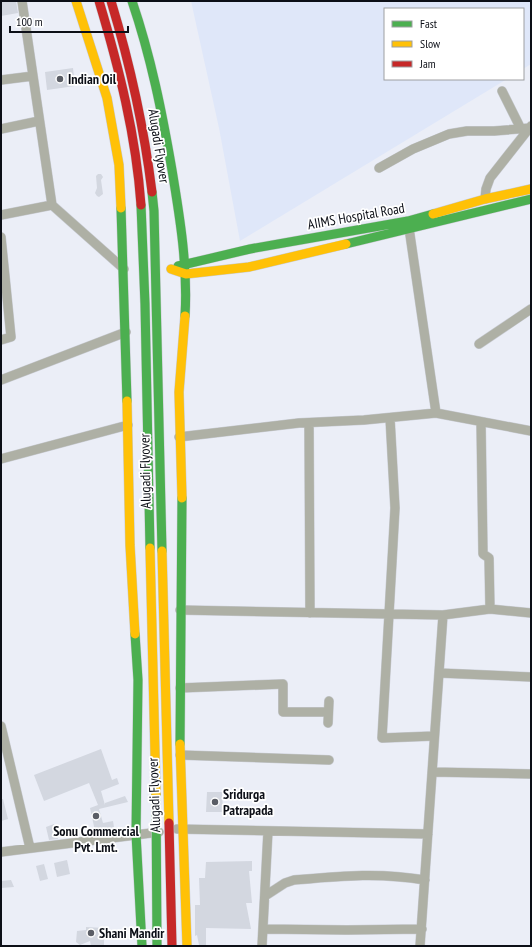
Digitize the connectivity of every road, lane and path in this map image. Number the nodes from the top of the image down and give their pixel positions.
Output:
1 (22, 1) edge
2 (76, 1) edge
3 (99, 1) edge
4 (111, 1) edge
5 (132, 1) edge
6 (33, 76) junction
7 (1, 80) edge
8 (502, 92) dead end
9 (40, 121) junction
10 (527, 128) edge
11 (1, 129) edge
12 (379, 168) dead end
13 (531, 189) edge
14 (485, 199) junction
15 (531, 199) edge
16 (472, 203) junction
17 (52, 205) junction
18 (474, 212) junction
19 (1, 215) edge
20 (409, 228) junction
21 (1, 237) edge
22 (185, 264) junction
23 (124, 269) junction
24 (134, 269) dead end
25 (186, 274) junction
26 (531, 309) edge
27 (126, 332) junction
28 (1, 340) edge
29 (479, 344) dead end
30 (1, 380) edge
31 (436, 413) junction
32 (390, 418) junction
33 (482, 422) junction
34 (309, 423) junction
35 (128, 425) junction
36 (531, 432) edge
37 (180, 436) junction
38 (1, 459) edge
39 (490, 609) junction
40 (180, 610) junction
41 (310, 613) junction
42 (531, 613) edge
43 (389, 614) junction
44 (443, 615) junction
45 (439, 673) junction
46 (531, 677) edge
47 (180, 688) junction
48 (329, 701) dead end
49 (328, 712) junction
50 (328, 723) dead end
51 (1, 726) edge
52 (434, 736) junction
53 (3, 742) edge
54 (180, 755) junction
55 (329, 760) dead end
56 (432, 772) junction
57 (531, 774) edge
58 (182, 829) junction
59 (268, 831) junction
60 (136, 834) junction
61 (428, 834) junction
62 (30, 848) junction
63 (1, 852) edge
64 (425, 880) junction
65 (265, 896) junction
66 (263, 929) junction
67 (422, 929) junction
68 (142, 946) edge
69 (157, 946) edge
70 (172, 946) edge
71 (187, 946) edge
72 (262, 946) edge
73 (420, 946) edge

1 - 6 street
2 - 23 main road
3 - 69 main road, Alugadi Flyover, bridge
4 - 70 main road, Alugadi Flyover, bridge
5 - 22 main road
6 - 7 street
6 - 9 street
8 - 10 street
9 - 11 street
9 - 17 street
10 - 12 street
10 - 14 street
13 - 14 main road, AIIMS Hospital Road
14 - 16 main road, AIIMS Hospital Road
15 - 18 main road, AIIMS Hospital Road
16 - 18 main road
16 - 22 main road, AIIMS Hospital Road
17 - 19 street
17 - 23 street
18 - 20 main road, AIIMS Hospital Road
20 - 25 main road, AIIMS Hospital Road
20 - 31 street
21 - 28 street
22 - 25 main road
22 - 25 main road
23 - 24 main road
23 - 27 main road
25 - 37 main road
26 - 29 street
27 - 30 street
27 - 35 main road
31 - 32 street
31 - 33 street
32 - 34 street
32 - 43 street
33 - 36 street
33 - 39 street
34 - 37 street
34 - 41 street
35 - 38 street
35 - 60 main road
37 - 40 main road
39 - 42 street
39 - 44 street
40 - 41 street
40 - 47 main road
41 - 43 street
43 - 44 street
43 - 52 street
44 - 45 street
45 - 46 street
45 - 52 street
47 - 49 street
47 - 54 main road
48 - 49 street
49 - 50 street
51 - 53 street
52 - 56 street
53 - 62 street
54 - 55 street
54 - 58 main road
56 - 57 street
56 - 61 street
58 - 59 street
58 - 60 street
58 - 71 main road
59 - 61 street
59 - 65 street
60 - 62 street
60 - 68 main road
61 - 64 street
62 - 63 street
64 - 65 street
64 - 67 street
65 - 66 street
66 - 67 street
66 - 72 street
67 - 73 street

